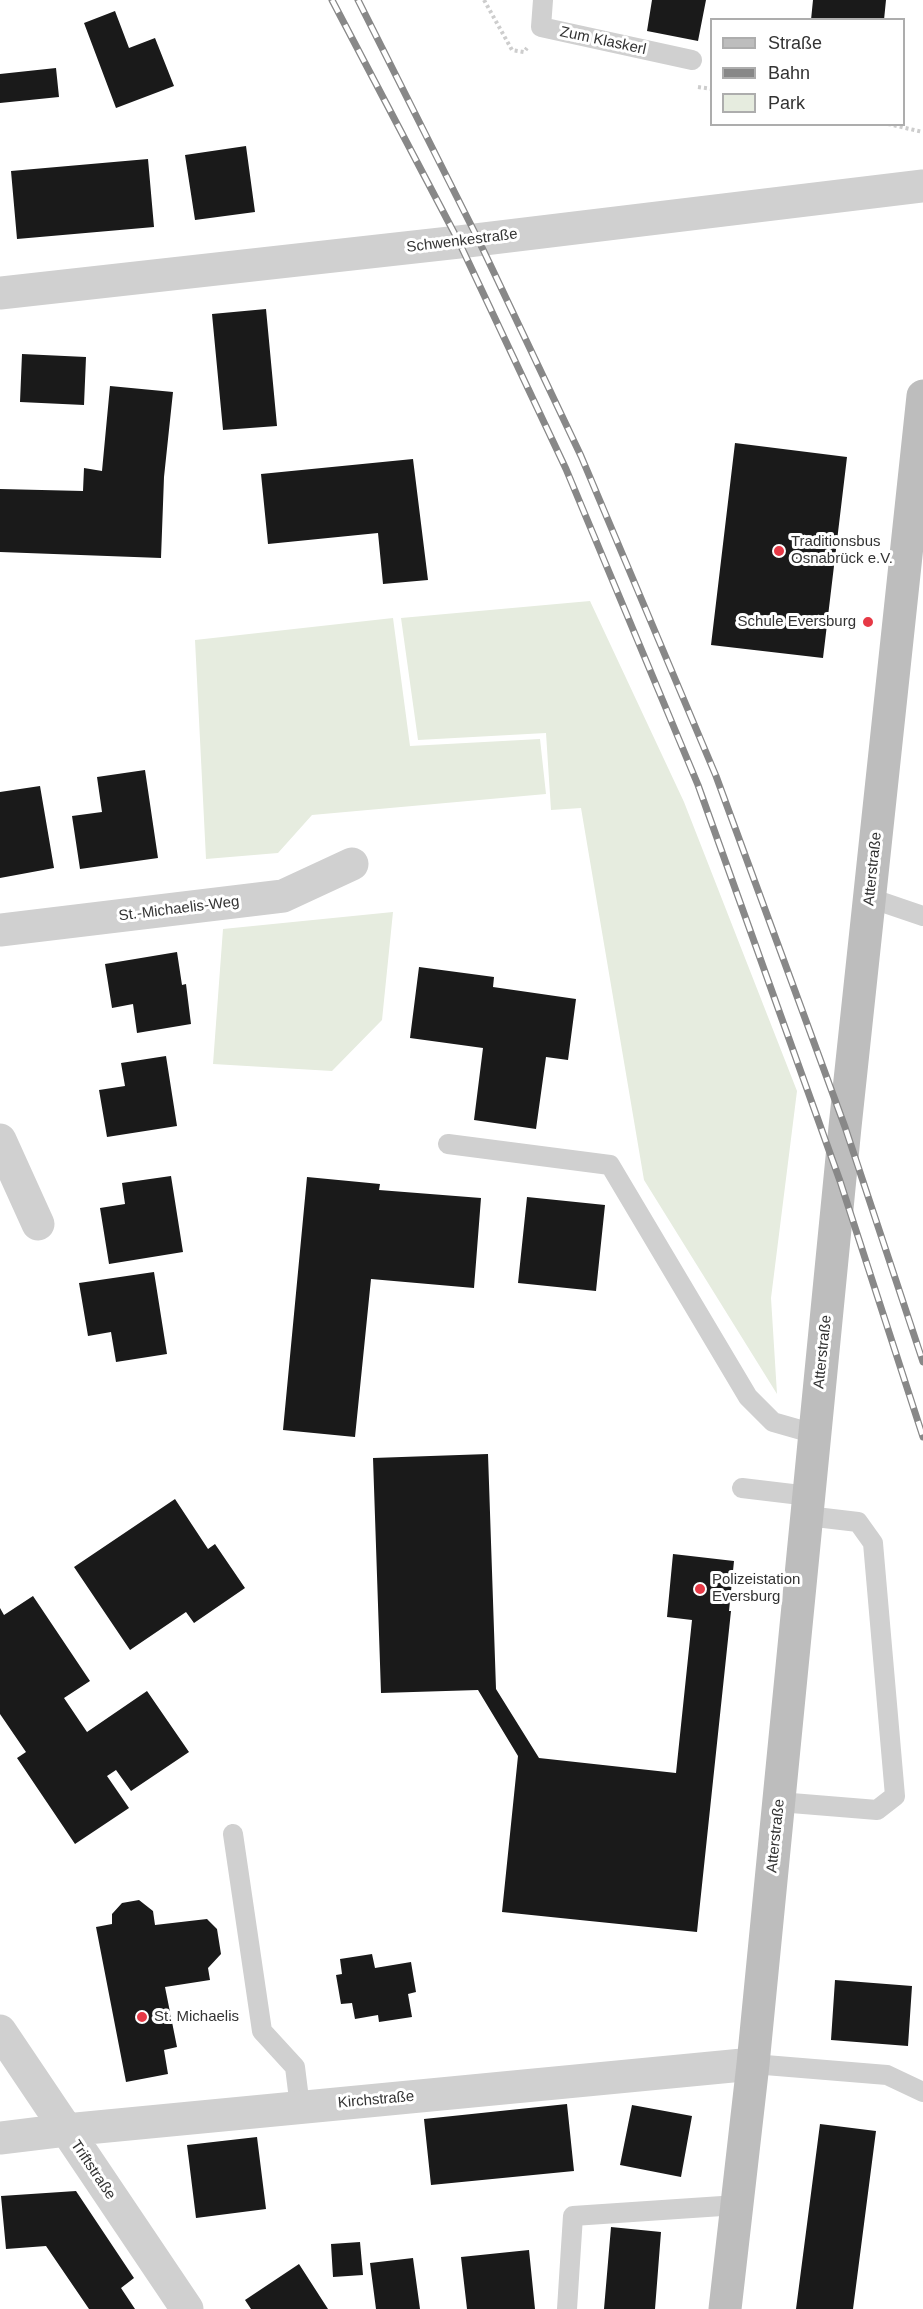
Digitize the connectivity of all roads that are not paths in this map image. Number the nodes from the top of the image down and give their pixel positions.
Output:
1 (543, 0) edge
2 (692, 60) dead end
3 (923, 186) edge
4 (0, 293) edge
5 (923, 396) edge
6 (351, 864) dead end
7 (870, 898) junction
8 (923, 916) edge
9 (0, 930) edge
10 (0, 1140) edge
11 (448, 1144) dead end
12 (38, 1224) dead end
13 (815, 1434) junction
14 (742, 1488) dead end
15 (808, 1506) junction
16 (779, 1802) junction
17 (234, 1834) dead end
18 (0, 2031) edge
19 (753, 2064) junction
20 (923, 2092) edge
21 (300, 2107) junction
22 (66, 2130) junction
23 (0, 2138) edge
24 (737, 2205) junction
25 (187, 2309) edge
26 (567, 2309) edge
27 (725, 2309) edge

1 - 2 lane, Zum Klaskerl
3 - 4 street, Schwenkestraße
5 - 7 street, Atterstraße
6 - 9 street, St.-Michaelis-Weg
7 - 8 lane
7 - 13 street, Atterstraße
10 - 12 street
11 - 13 lane
13 - 15 street, Atterstraße
14 - 15 lane
15 - 16 street, Atterstraße
15 - 16 lane
16 - 19 street, Atterstraße
17 - 21 lane
18 - 22 street, Triftstraße
19 - 20 lane
19 - 21 street, Kirchstraße
19 - 24 street, Atterstraße
21 - 22 street, Kirchstraße
22 - 23 street, Kirchstraße
22 - 25 street, Triftstraße
24 - 26 lane
24 - 27 street, Atterstraße

